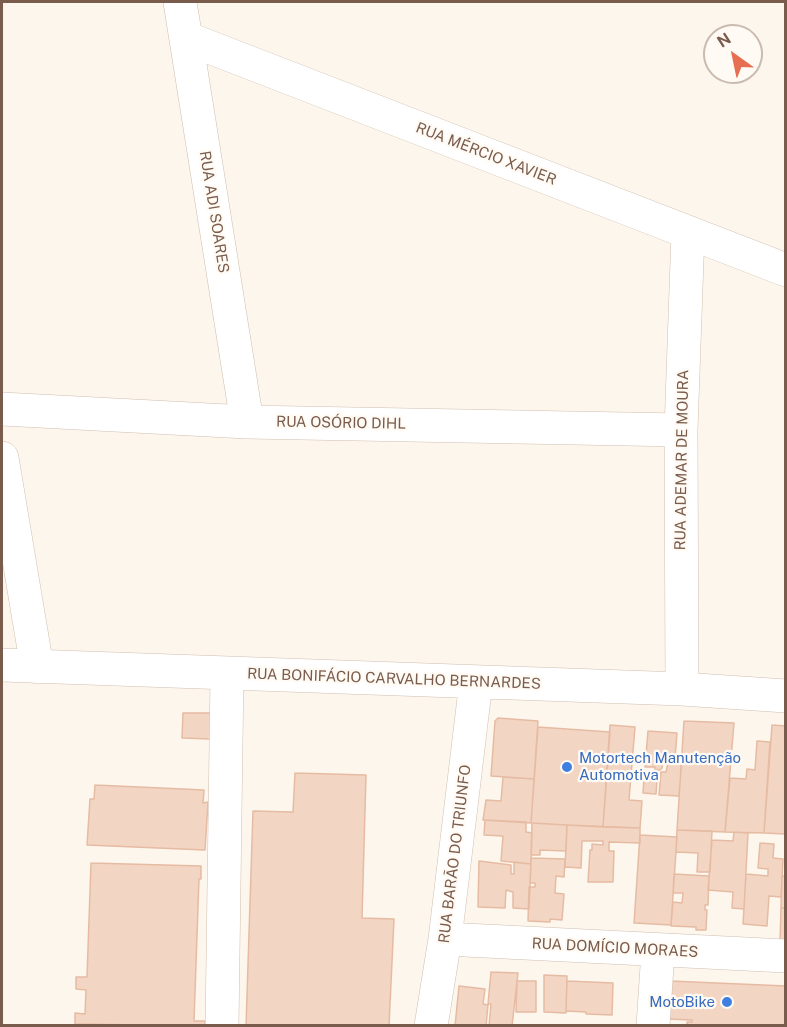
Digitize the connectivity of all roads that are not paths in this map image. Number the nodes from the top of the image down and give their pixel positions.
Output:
1 (180, 2) edge
2 (186, 38) junction
3 (688, 231) junction
4 (786, 270) edge
5 (2, 409) edge
6 (247, 422) junction
7 (681, 430) junction
8 (2, 458) edge
9 (2, 666) edge
10 (37, 667) junction
11 (227, 674) junction
12 (476, 682) junction
13 (682, 689) junction
14 (786, 696) edge
15 (445, 939) junction
16 (658, 951) junction
17 (786, 956) edge
18 (222, 1026) edge
19 (431, 1026) edge
20 (653, 1026) edge

1 - 2 street, RUA ADI SOARES
2 - 3 street, RUA MÉRCIO XAVIER
2 - 6 street, RUA ADI SOARES
3 - 4 street, RUA MÉRCIO XAVIER
3 - 7 street, RUA ADEMAR DE MOURA
5 - 6 street, RUA OSÓRIO DIHL
6 - 7 street, RUA OSÓRIO DIHL
7 - 13 street, RUA ADEMAR DE MOURA
8 - 10 street
9 - 10 street, RUA BONIFÁCIO CARVALHO BERNARDES
10 - 11 street, RUA BONIFÁCIO CARVALHO BERNARDES
11 - 12 street, RUA BONIFÁCIO CARVALHO BERNARDES
11 - 18 street
12 - 13 street, RUA BONIFÁCIO CARVALHO BERNARDES
12 - 15 street, RUA BARÃO DO TRIUNFO
13 - 14 street, RUA BONIFÁCIO CARVALHO BERNARDES
15 - 16 street, RUA DOMÍCIO MORAES
15 - 19 street, RUA BARÃO DO TRIUNFO
16 - 17 street, RUA DOMÍCIO MORAES
16 - 20 street

